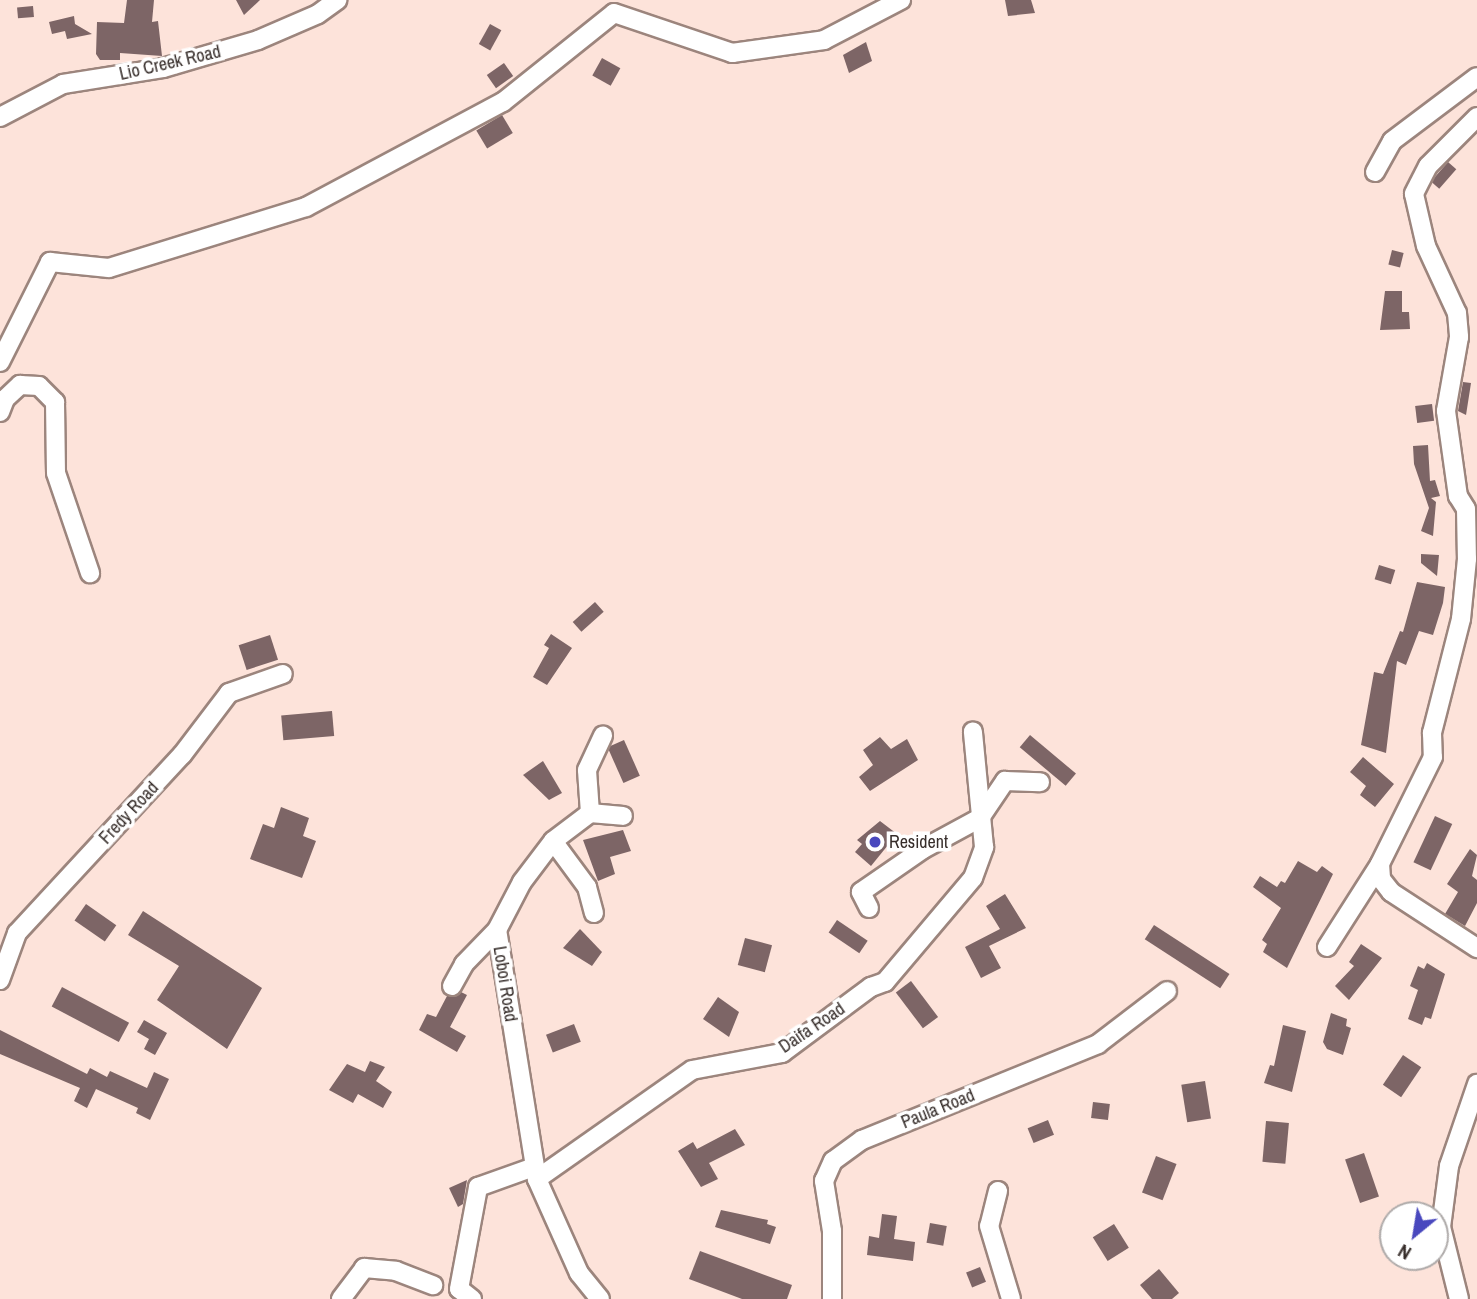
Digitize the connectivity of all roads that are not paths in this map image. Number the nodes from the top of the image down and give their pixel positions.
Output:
1 (337, 0) edge
2 (901, 0) edge
3 (1477, 77) edge
4 (0, 117) edge
5 (1477, 117) edge
6 (1375, 172) dead end
7 (0, 362) edge
8 (0, 412) edge
9 (90, 573) dead end
10 (283, 674) dead end
11 (974, 732) dead end
12 (603, 735) dead end
13 (1040, 782) dead end
14 (590, 813) junction
15 (623, 816) dead end
16 (980, 818) junction
17 (553, 841) junction
18 (1380, 864) junction
19 (869, 908) dead end
20 (594, 913) dead end
21 (496, 930) junction
22 (8, 931) edge
23 (1327, 947) dead end
24 (1477, 947) edge
25 (0, 980) edge
26 (453, 986) dead end
27 (1167, 991) dead end
28 (1477, 1084) edge
29 (536, 1173) junction
30 (998, 1191) dead end
31 (433, 1285) dead end
32 (341, 1299) edge
33 (472, 1299) edge
34 (600, 1299) edge
35 (832, 1299) edge
36 (1011, 1299) edge
37 (1459, 1299) edge

1 - 4 street, Lio Creek Road
2 - 7 street
3 - 6 street
5 - 18 street
8 - 9 street
10 - 22 street, Fredy Road
11 - 16 street, Daifa Road
12 - 14 street
13 - 16 street
14 - 15 street
14 - 17 street, Loboi Road
16 - 19 street
16 - 29 street, Daifa Road
17 - 20 street
17 - 21 street, Loboi Road
18 - 23 street
18 - 24 street
21 - 26 street
21 - 29 street, Loboi Road
22 - 25 street, Fredy Road
27 - 35 street, Paula Road
28 - 37 street
29 - 33 street, Daifa Road
29 - 34 street
30 - 36 street
31 - 32 street

